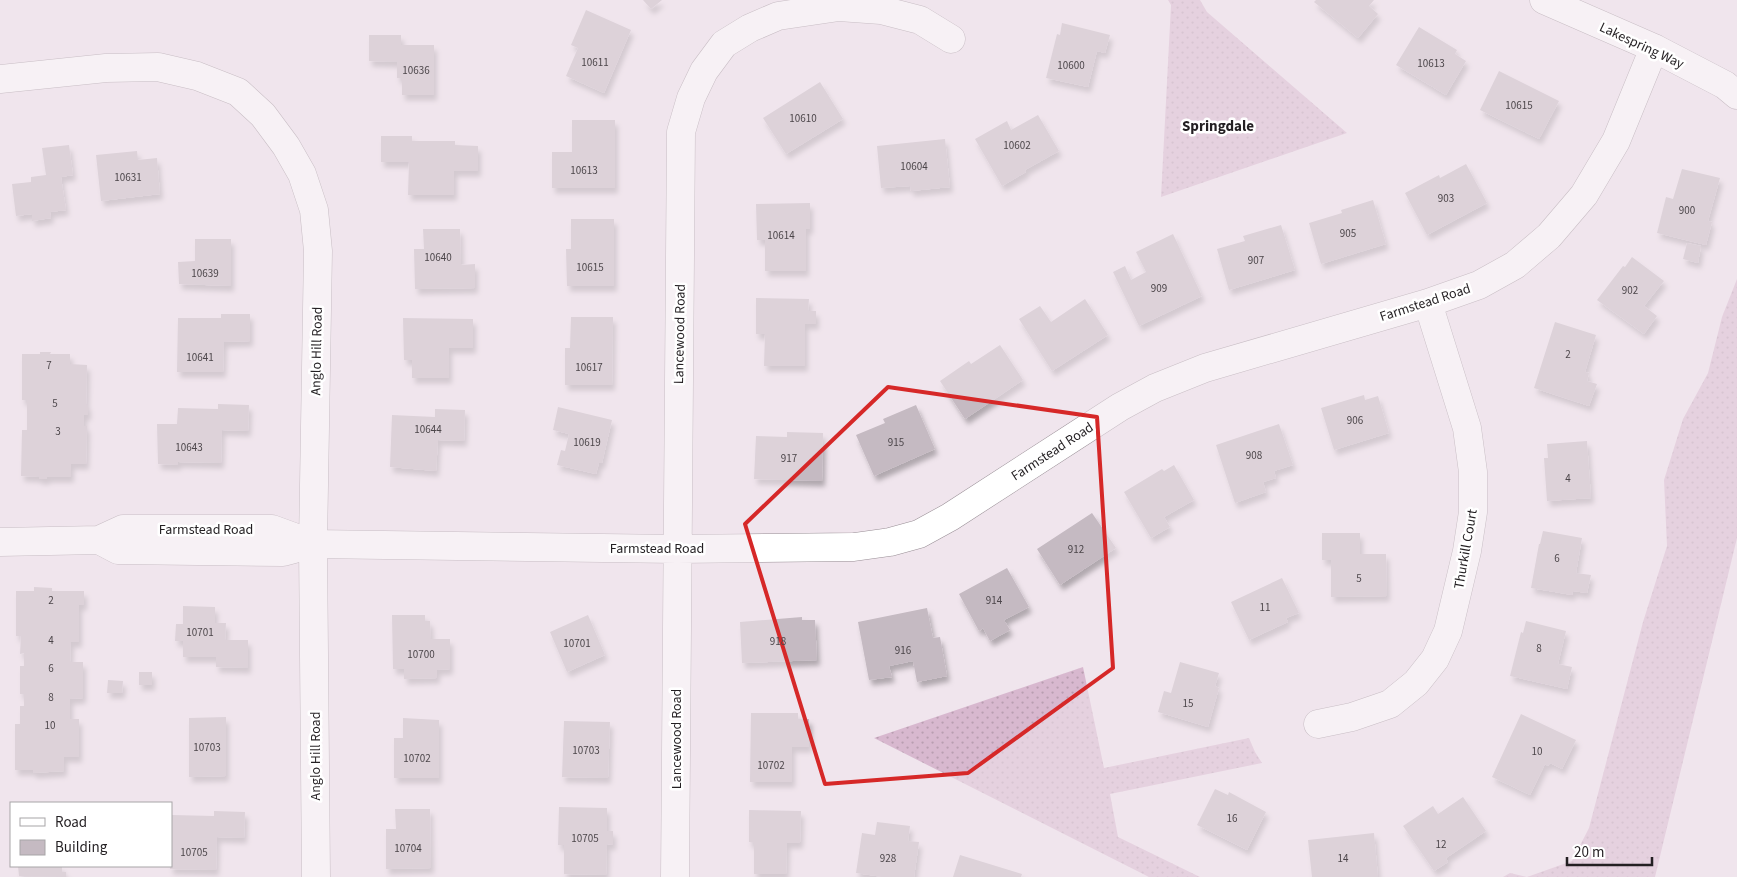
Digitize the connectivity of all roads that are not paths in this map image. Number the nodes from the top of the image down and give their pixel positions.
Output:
1 (1544, 0) edge
2 (951, 38) dead end
3 (1654, 48) junction
4 (0, 79) edge
5 (1737, 95) edge
6 (1428, 303) junction
7 (0, 542) edge
8 (313, 544) junction
9 (677, 549) junction
10 (1318, 724) dead end
11 (316, 877) edge
12 (675, 877) edge

1 - 3 street, Lakespring Way
2 - 9 street, Lancewood Road
3 - 5 street, Lakespring Way
3 - 6 street, Farmstead Road
4 - 8 street, Anglo Hill Road
6 - 9 street, Farmstead Road
6 - 10 street, Thurkill Court
7 - 8 street, Farmstead Road
8 - 9 street, Farmstead Road
8 - 11 street, Anglo Hill Road
9 - 12 street, Lancewood Road

